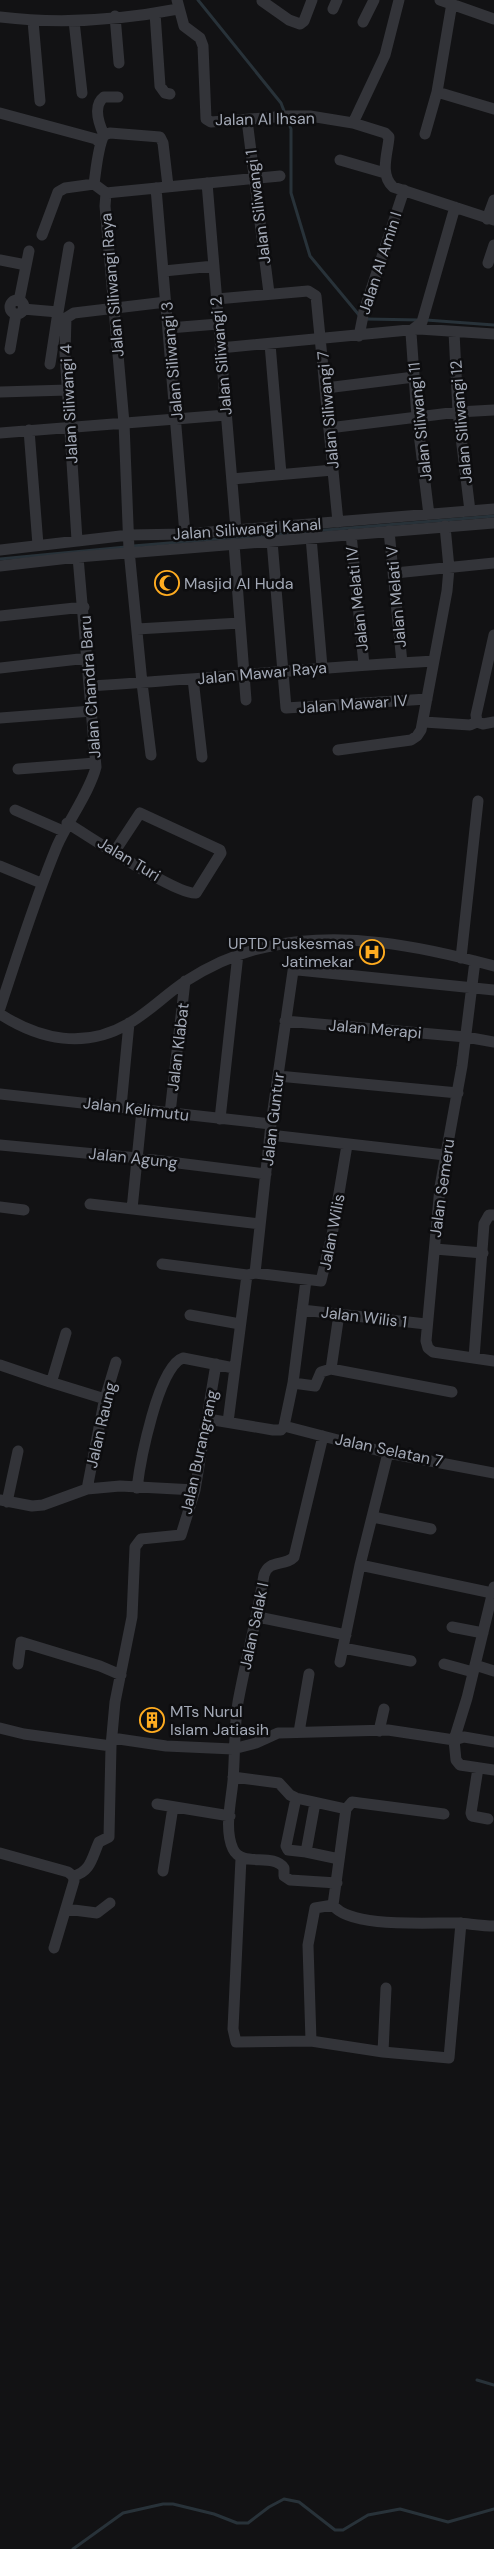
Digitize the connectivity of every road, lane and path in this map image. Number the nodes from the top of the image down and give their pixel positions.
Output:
1 (312, 0) edge
2 (374, 0) edge
3 (399, 0) edge
4 (440, 0) edge
5 (262, 1) edge
6 (452, 3) junction
7 (177, 4) edge
8 (155, 13) junction
9 (0, 16) edge
10 (114, 16) junction
11 (494, 19) edge
12 (74, 20) junction
13 (33, 21) junction
14 (363, 22) dead end
15 (119, 63) dead end
16 (437, 92) junction
17 (82, 93) dead end
18 (170, 94) dead end
19 (118, 97) dead end
20 (40, 101) dead end
21 (494, 109) edge
22 (0, 113) edge
23 (247, 120) junction
24 (354, 124) junction
25 (426, 134) dead end
26 (102, 139) junction
27 (340, 160) dead end
28 (385, 173) junction
29 (280, 176) dead end
30 (256, 178) junction
31 (207, 183) junction
32 (94, 184) junction
33 (162, 187) junction
34 (404, 190) junction
35 (106, 193) junction
36 (494, 200) edge
37 (455, 207) junction
38 (491, 220) edge
39 (42, 236) dead end
40 (494, 245) edge
41 (69, 247) dead end
42 (29, 251) dead end
43 (0, 260) edge
44 (488, 263) dead end
45 (26, 264) junction
46 (214, 266) junction
47 (164, 271) junction
48 (268, 293) junction
49 (217, 299) junction
50 (166, 302) junction
51 (14, 307) edge
52 (114, 308) junction
53 (58, 312) junction
54 (218, 324) junction
55 (168, 328) junction
56 (412, 330) junction
57 (360, 331) junction
58 (454, 332) junction
59 (494, 334) edge
60 (321, 340) junction
61 (270, 344) junction
62 (220, 348) junction
63 (10, 349) dead end
64 (50, 364) dead end
65 (414, 377) junction
66 (326, 388) junction
67 (68, 390) junction
68 (0, 392) edge
69 (494, 410) edge
70 (458, 412) junction
71 (226, 415) junction
72 (417, 417) junction
73 (177, 418) junction
74 (124, 423) junction
75 (70, 427) junction
76 (329, 428) junction
77 (30, 430) junction
78 (0, 433) edge
79 (333, 470) junction
80 (281, 474) junction
81 (232, 479) junction
82 (494, 508) edge
83 (470, 512) junction
84 (429, 514) junction
85 (338, 522) junction
86 (494, 522) edge
87 (445, 526) junction
88 (236, 530) junction
89 (390, 531) junction
90 (186, 534) junction
91 (350, 534) junction
92 (311, 537) junction
93 (77, 540) junction
94 (272, 541) junction
95 (129, 544) junction
96 (234, 544) junction
97 (38, 545) junction
98 (0, 550) edge
99 (78, 557) junction
100 (494, 563) edge
101 (0, 566) edge
102 (449, 568) junction
103 (395, 573) junction
104 (84, 607) junction
105 (0, 616) edge
106 (240, 623) junction
107 (137, 629) junction
108 (494, 640) edge
109 (88, 658) junction
110 (434, 661) junction
111 (402, 663) junction
112 (364, 665) junction
113 (322, 667) junction
114 (0, 668) edge
115 (281, 671) junction
116 (244, 674) junction
117 (193, 680) junction
118 (142, 683) junction
119 (489, 683) edge
120 (90, 686) junction
121 (427, 698) junction
122 (246, 700) dead end
123 (92, 711) junction
124 (0, 718) edge
125 (424, 722) junction
126 (477, 722) junction
127 (494, 722) edge
128 (338, 750) dead end
129 (152, 756) dead end
130 (202, 757) dead end
131 (96, 763) junction
132 (18, 769) dead end
133 (478, 801) dead end
134 (15, 810) dead end
135 (65, 827) junction
136 (115, 851) junction
137 (0, 866) edge
138 (42, 883) junction
139 (238, 954) junction
140 (461, 958) junction
141 (475, 961) junction
142 (494, 966) edge
143 (186, 981) junction
144 (472, 988) junction
145 (494, 990) edge
146 (0, 1008) edge
147 (0, 1014) edge
148 (285, 1021) junction
149 (129, 1023) junction
150 (466, 1037) junction
151 (494, 1042) edge
152 (278, 1076) junction
153 (458, 1093) junction
154 (0, 1094) edge
155 (121, 1106) junction
156 (142, 1110) junction
157 (170, 1113) junction
158 (220, 1119) junction
159 (271, 1130) junction
160 (0, 1145) edge
161 (347, 1145) junction
162 (444, 1155) junction
163 (138, 1158) junction
164 (266, 1174) junction
165 (90, 1204) dead end
166 (0, 1207) edge
167 (132, 1209) junction
168 (24, 1210) dead end
169 (494, 1215) edge
170 (260, 1224) junction
171 (435, 1249) junction
172 (483, 1253) junction
173 (162, 1264) dead end
174 (251, 1274) junction
175 (306, 1280) junction
176 (302, 1310) junction
177 (339, 1314) junction
178 (190, 1316) dead end
179 (240, 1324) junction
180 (426, 1324) junction
181 (66, 1333) dead end
182 (474, 1358) junction
183 (494, 1361) edge
184 (116, 1362) dead end
185 (216, 1364) junction
186 (0, 1365) edge
187 (234, 1368) junction
188 (331, 1369) junction
189 (50, 1382) junction
190 (292, 1383) junction
191 (452, 1392) dead end
192 (105, 1399) junction
193 (208, 1419) junction
194 (228, 1422) junction
195 (284, 1426) junction
196 (323, 1436) junction
197 (18, 1451) dead end
198 (388, 1453) junction
199 (494, 1473) edge
200 (137, 1488) junction
201 (87, 1490) junction
202 (195, 1490) junction
203 (4, 1501) edge
204 (373, 1517) junction
205 (431, 1529) dead end
206 (360, 1565) junction
207 (493, 1590) edge
208 (258, 1617) junction
209 (452, 1627) dead end
210 (483, 1634) junction
211 (346, 1635) junction
212 (343, 1648) junction
213 (411, 1661) dead end
214 (340, 1662) dead end
215 (18, 1664) dead end
216 (444, 1664) dead end
217 (474, 1669) junction
218 (494, 1671) edge
219 (309, 1674) dead end
220 (121, 1675) junction
221 (384, 1709) dead end
222 (0, 1728) edge
223 (379, 1731) junction
224 (299, 1732) junction
225 (454, 1740) junction
226 (111, 1742) junction
227 (494, 1742) edge
228 (233, 1749) junction
229 (478, 1768) junction
230 (494, 1770) edge
231 (233, 1777) junction
232 (296, 1798) junction
233 (315, 1803) junction
234 (157, 1804) dead end
235 (173, 1807) junction
236 (346, 1810) junction
237 (444, 1814) dead end
238 (230, 1816) junction
239 (488, 1819) dead end
240 (306, 1852) junction
241 (0, 1853) edge
242 (242, 1858) junction
243 (339, 1859) junction
244 (163, 1871) dead end
245 (73, 1876) junction
246 (337, 1883) junction
247 (110, 1903) dead end
248 (333, 1905) junction
249 (66, 1909) junction
250 (461, 1923) junction
251 (494, 1926) edge
252 (54, 1948) dead end
253 (386, 1988) dead end
254 (311, 2041) junction
255 (383, 2052) junction

1 - 5 street
2 - 14 street
3 - 24 street
4 - 6 street
6 - 11 street
6 - 16 street
7 - 8 street
7 - 23 street, Jalan Al Ihsan
8 - 10 street
8 - 18 street
9 - 13 street
10 - 12 street
10 - 15 street
12 - 13 street
12 - 17 street
13 - 20 street
16 - 21 street
16 - 25 street
19 - 26 street
22 - 26 street
23 - 24 street, Jalan Al Ihsan
23 - 30 street, Jalan Siliwangi 1
24 - 28 street, Jalan Al Ihsan
26 - 32 street
26 - 33 street, Jalan Siliwangi 3
27 - 28 street
28 - 34 street
29 - 30 street, Jalan Siliwangi Raya
30 - 31 street, Jalan Siliwangi Raya
30 - 48 street, Jalan Siliwangi 1
31 - 33 street, Jalan Siliwangi Raya
31 - 46 street, Jalan Siliwangi 2
32 - 35 street
32 - 39 street
33 - 35 street, Jalan Siliwangi Raya
33 - 47 street, Jalan Siliwangi 3
34 - 37 street
34 - 57 street, Jalan Al Amin I
35 - 52 street, Jalan Siliwangi Raya
36 - 38 street
37 - 38 street
37 - 56 street
40 - 44 street
41 - 53 street
42 - 45 street
43 - 45 street
45 - 51 street
46 - 47 street
46 - 49 street, Jalan Siliwangi 2
47 - 50 street, Jalan Siliwangi 3
48 - 49 street
48 - 60 street, Jalan Siliwangi 7
49 - 54 street, Jalan Siliwangi 2
50 - 52 street
50 - 55 street, Jalan Siliwangi 3
51 - 53 street
51 - 63 street
52 - 67 street, Jalan Siliwangi 4
52 - 74 street, Jalan Siliwangi Raya
53 - 64 street
54 - 55 street
54 - 62 street, Jalan Siliwangi 2
55 - 73 street, Jalan Siliwangi 3
56 - 57 street
56 - 58 street
56 - 65 street, Jalan Siliwangi 11
57 - 60 street
58 - 59 street
58 - 70 street, Jalan Siliwangi 12
60 - 61 street
60 - 66 street, Jalan Siliwangi 7
61 - 62 street
61 - 80 street
62 - 71 street, Jalan Siliwangi 2
65 - 66 street
65 - 72 street, Jalan Siliwangi 11
66 - 76 street, Jalan Siliwangi 7
67 - 68 street
67 - 75 street, Jalan Siliwangi 4
69 - 70 street
70 - 72 street
70 - 83 street, Jalan Siliwangi 12
71 - 73 street
71 - 81 street, Jalan Siliwangi 2
72 - 76 street
72 - 84 street, Jalan Siliwangi 11
73 - 74 street
73 - 90 street, Jalan Siliwangi 3
74 - 75 street
74 - 95 street, Jalan Siliwangi Raya
75 - 77 street
75 - 93 street, Jalan Siliwangi 4
76 - 79 street, Jalan Siliwangi 7
77 - 78 street
77 - 97 street
79 - 80 street
79 - 85 street, Jalan Siliwangi 7
80 - 81 street
81 - 88 street, Jalan Siliwangi 2
82 - 83 street, Jalan Siliwangi Kanal
83 - 84 street, Jalan Siliwangi Kanal
84 - 85 street, Jalan Siliwangi Kanal
85 - 88 street, Jalan Siliwangi Kanal
86 - 87 street
87 - 89 street
87 - 102 street
88 - 90 street, Jalan Siliwangi Kanal
89 - 91 street
89 - 103 street, Jalan Melati V
90 - 95 street, Jalan Siliwangi Kanal
91 - 92 street
91 - 112 street, Jalan Melati IV
92 - 94 street
92 - 113 street
93 - 95 street, Jalan Siliwangi Kanal
93 - 97 street, Jalan Siliwangi Kanal
94 - 96 street
94 - 115 street, Jalan Mawar IV
95 - 96 street
95 - 99 street
95 - 107 street, Jalan Siliwangi Raya
96 - 106 street
97 - 98 street, Jalan Siliwangi Kanal
99 - 101 street
99 - 104 street, Jalan Chandra Baru
100 - 102 street
102 - 103 street
102 - 110 street
103 - 111 street, Jalan Melati V
104 - 105 street
104 - 109 street, Jalan Chandra Baru
106 - 107 street
106 - 116 street
107 - 118 street, Jalan Siliwangi Raya
108 - 119 street
109 - 114 street
109 - 120 street, Jalan Chandra Baru
110 - 111 street, Jalan Mawar Raya
110 - 121 street
111 - 112 street, Jalan Mawar Raya
112 - 113 street, Jalan Mawar Raya
113 - 115 street, Jalan Mawar Raya
115 - 116 street, Jalan Mawar Raya
115 - 121 street, Jalan Mawar IV
116 - 117 street, Jalan Mawar Raya
116 - 122 street
117 - 118 street, Jalan Mawar Raya
117 - 130 street
118 - 120 street, Jalan Mawar Raya
118 - 129 street, Jalan Siliwangi Raya
119 - 126 street
120 - 123 street, Jalan Chandra Baru
121 - 125 street
123 - 124 street
123 - 131 street, Jalan Chandra Baru
125 - 126 street
125 - 128 street
126 - 127 street
131 - 132 street
131 - 135 street, Jalan Chandra Baru
133 - 140 street
134 - 135 street, Jalan Turi
135 - 136 street, Jalan Turi
135 - 138 street, Jalan Chandra Baru
136 - 136 street, Jalan Turi
137 - 138 street
138 - 146 street, Jalan Chandra Baru
139 - 140 street
139 - 143 street
139 - 158 street
140 - 141 street
141 - 142 street
141 - 144 street, Jalan Semeru
143 - 149 street
143 - 157 street, Jalan Klabat
144 - 145 street
144 - 148 street, Jalan Guntur
144 - 150 street, Jalan Semeru
147 - 149 street
148 - 150 street, Jalan Merapi
148 - 152 street, Jalan Guntur
149 - 155 street
150 - 151 street, Jalan Merapi
150 - 153 street, Jalan Semeru
152 - 153 street
152 - 159 street, Jalan Guntur
153 - 162 street, Jalan Semeru
154 - 155 street, Jalan Kelimutu
155 - 156 street, Jalan Kelimutu
156 - 157 street, Jalan Kelimutu
156 - 163 street
157 - 158 street, Jalan Kelimutu
158 - 159 street, Jalan Kelimutu
159 - 161 street, Jalan Kelimutu
159 - 164 street, Jalan Guntur
160 - 163 street, Jalan Agung
161 - 162 street, Jalan Kelimutu
161 - 175 street, Jalan Wilis
162 - 171 street, Jalan Semeru
163 - 164 street, Jalan Agung
163 - 167 street
164 - 170 street, Jalan Guntur
165 - 167 street
166 - 168 street
167 - 170 street
169 - 172 street
170 - 174 street, Jalan Guntur
171 - 172 street
171 - 180 street, Jalan Semeru
172 - 182 street
173 - 174 street, Jalan Wilis
174 - 175 street, Jalan Wilis
174 - 179 street, Jalan Guntur
175 - 176 street
176 - 177 street, Jalan Wilis 1
176 - 190 street
177 - 180 street, Jalan Wilis 1
177 - 188 street
178 - 179 street
179 - 187 street, Jalan Guntur
180 - 182 street, Jalan Semeru
181 - 189 street
182 - 183 street, Jalan Semeru
184 - 192 street, Jalan Raung
185 - 187 street
185 - 193 street, Jalan Burangrang
185 - 200 street
186 - 189 street
187 - 194 street, Jalan Guntur
188 - 190 street
188 - 191 street
189 - 192 street
190 - 195 street
192 - 201 street, Jalan Raung
193 - 194 street, Jalan Selatan 7
193 - 202 street, Jalan Burangrang
194 - 195 street, Jalan Selatan 7
195 - 196 street, Jalan Selatan 7
196 - 198 street, Jalan Selatan 7
196 - 208 street, Jalan Salak I
197 - 203 street
198 - 199 street, Jalan Selatan 7
198 - 204 street
200 - 201 street
200 - 202 street
201 - 203 street
202 - 220 street, Jalan Burangrang
204 - 205 street
204 - 206 street
206 - 207 street
206 - 211 street
207 - 210 street
208 - 211 street
208 - 228 street, Jalan Salak I
209 - 210 street
210 - 217 street
211 - 212 street
212 - 213 street
212 - 214 street
215 - 220 street
216 - 217 street
217 - 218 street
217 - 225 street
219 - 224 street
220 - 226 street, Jalan Burangrang
221 - 223 street
222 - 226 street
223 - 224 street
223 - 225 street
224 - 228 street
225 - 227 street
225 - 229 street
226 - 228 street
226 - 245 street, Jalan Burangrang
228 - 231 street, Jalan Salak I
229 - 230 street
229 - 239 street
231 - 232 street
231 - 238 street, Jalan Salak I
232 - 233 street
232 - 240 street
233 - 236 street
233 - 240 street
234 - 235 street
235 - 238 street
235 - 244 street
236 - 237 street
236 - 243 street
238 - 242 street, Jalan Salak I
240 - 243 street
241 - 245 street
242 - 246 street
242 - 254 street
243 - 246 street
245 - 249 street
246 - 248 street
247 - 249 street
248 - 250 street
248 - 254 street
249 - 252 street
250 - 251 street
250 - 255 street
253 - 255 street
254 - 255 street

